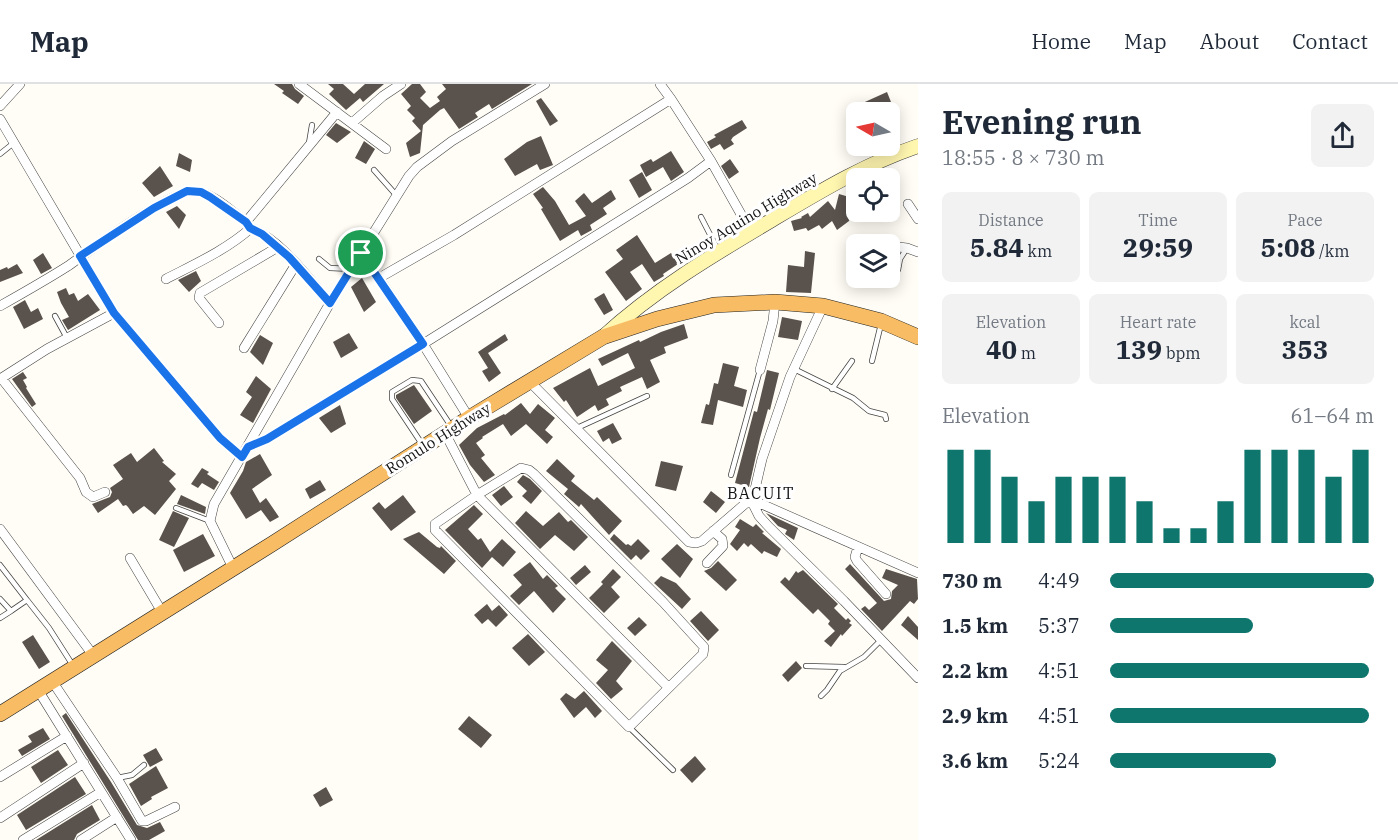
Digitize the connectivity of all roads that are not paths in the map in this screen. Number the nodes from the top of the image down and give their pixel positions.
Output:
1 (20, 84) edge
2 (299, 84) edge
3 (400, 84) edge
4 (545, 84) edge
5 (660, 84) edge
6 (671, 99) junction
7 (0, 106) edge
8 (337, 112) junction
9 (0, 119) edge
10 (352, 123) junction
11 (312, 125) dead end
12 (15, 142) junction
13 (309, 146) junction
14 (918, 146) edge
15 (386, 149) dead end
16 (0, 154) edge
17 (711, 161) junction
18 (374, 170) dead end
19 (397, 196) junction
20 (908, 204) dead end
21 (701, 217) dead end
22 (918, 219) edge
23 (248, 225) junction
24 (751, 232) junction
25 (278, 247) junction
26 (900, 247) edge
27 (907, 248) junction
28 (720, 252) junction
29 (918, 252) edge
30 (361, 253) junction
31 (80, 256) junction
32 (319, 259) dead end
33 (900, 260) edge
34 (296, 264) junction
35 (351, 269) junction
36 (379, 278) junction
37 (166, 279) dead end
38 (775, 302) junction
39 (330, 303) junction
40 (0, 306) edge
41 (824, 306) junction
42 (114, 313) junction
43 (55, 316) dead end
44 (881, 321) junction
45 (219, 323) dead end
46 (603, 337) junction
47 (918, 337) edge
48 (67, 338) junction
49 (423, 344) junction
50 (244, 348) dead end
51 (852, 361) dead end
52 (872, 361) dead end
53 (794, 369) junction
54 (760, 370) joint
55 (1, 379) edge
56 (530, 382) junction
57 (832, 389) junction
58 (648, 396) dead end
59 (469, 418) junction
60 (886, 419) dead end
61 (577, 428) junction
62 (449, 431) junction
63 (248, 447) junction
64 (424, 447) junction
65 (242, 457) junction
66 (731, 475) dead end
67 (105, 492) dead end
68 (477, 495) junction
69 (752, 502) junction
70 (176, 508) dead end
71 (210, 521) junction
72 (0, 529) edge
73 (713, 531) junction
74 (858, 547) junction
75 (130, 558) dead end
76 (707, 563) dead end
77 (0, 565) edge
78 (233, 568) junction
79 (918, 573) edge
80 (886, 594) dead end
81 (0, 599) edge
82 (27, 600) junction
83 (11, 611) junction
84 (162, 612) junction
85 (0, 618) edge
86 (881, 640) junction
87 (93, 655) junction
88 (74, 666) junction
89 (806, 666) dead end
90 (847, 667) junction
91 (918, 678) edge
92 (52, 681) junction
93 (668, 687) junction
94 (38, 690) junction
95 (820, 696) dead end
96 (0, 714) edge
97 (629, 727) junction
98 (67, 736) junction
99 (84, 763) junction
100 (144, 765) dead end
101 (673, 770) dead end
102 (0, 777) edge
103 (117, 778) junction
104 (101, 792) junction
105 (175, 807) dead end
106 (117, 817) junction
107 (0, 818) edge
108 (23, 840) edge
109 (81, 840) edge
110 (131, 840) edge

1 - 7 street
2 - 8 street
3 - 10 street
4 - 19 street
5 - 6 street
6 - 17 street
6 - 36 street
8 - 10 street
8 - 13 street
9 - 12 street
10 - 15 street
11 - 13 lane
12 - 16 lane
12 - 31 street
13 - 23 street
14 - 24 main road, Ninoy Aquino Highway
17 - 24 street
17 - 49 street
18 - 19 lane
19 - 30 street
20 - 22 street
21 - 28 lane
23 - 25 street
23 - 31 street
23 - 37 street
24 - 28 main road, Ninoy Aquino Highway
25 - 34 street
25 - 45 street
26 - 27 street
27 - 29 street
27 - 33 lane
28 - 46 main road, Ninoy Aquino Highway
30 - 35 street
30 - 36 street
31 - 40 street
31 - 42 street
32 - 35 lane
34 - 39 street
34 - 50 street
35 - 39 street
36 - 49 street
38 - 41 highway, Romulo Highway
38 - 46 highway, Romulo Highway
38 - 54 street
39 - 63 street
41 - 44 highway, Romulo Highway
41 - 53 street
42 - 48 street
42 - 65 street
43 - 48 lane
44 - 47 highway, Romulo Highway
44 - 52 lane
46 - 56 highway, Romulo Highway
48 - 55 street
49 - 59 street
49 - 63 street
51 - 57 lane
53 - 57 lane
53 - 69 street
54 - 66 lane
55 - 67 street
56 - 59 highway, Romulo Highway
56 - 61 street
57 - 60 lane
58 - 61 lane
59 - 62 highway, Romulo Highway
61 - 73 street
62 - 64 highway, Romulo Highway
62 - 64 lane
62 - 68 street
63 - 65 street
64 - 78 highway, Romulo Highway
65 - 71 street
68 - 93 street
68 - 93 street
68 - 97 street
69 - 73 street
69 - 74 street
69 - 86 street
70 - 71 lane
71 - 78 street
72 - 87 street
73 - 76 street
74 - 79 street
74 - 80 street
75 - 84 street
77 - 82 lane
78 - 84 highway, Romulo Highway
81 - 83 lane
82 - 83 lane
82 - 88 lane
83 - 85 lane
84 - 87 highway, Romulo Highway
86 - 90 lane
86 - 91 street
87 - 88 highway, Romulo Highway
88 - 92 highway, Romulo Highway
89 - 90 lane
90 - 95 lane
92 - 94 highway, Romulo Highway
92 - 103 street
93 - 97 street
94 - 96 highway, Romulo Highway
94 - 98 street
97 - 101 lane
98 - 99 street
98 - 102 street
99 - 104 street
99 - 107 street
100 - 103 lane
103 - 105 street
104 - 106 street
104 - 108 street
106 - 109 street
106 - 110 street

